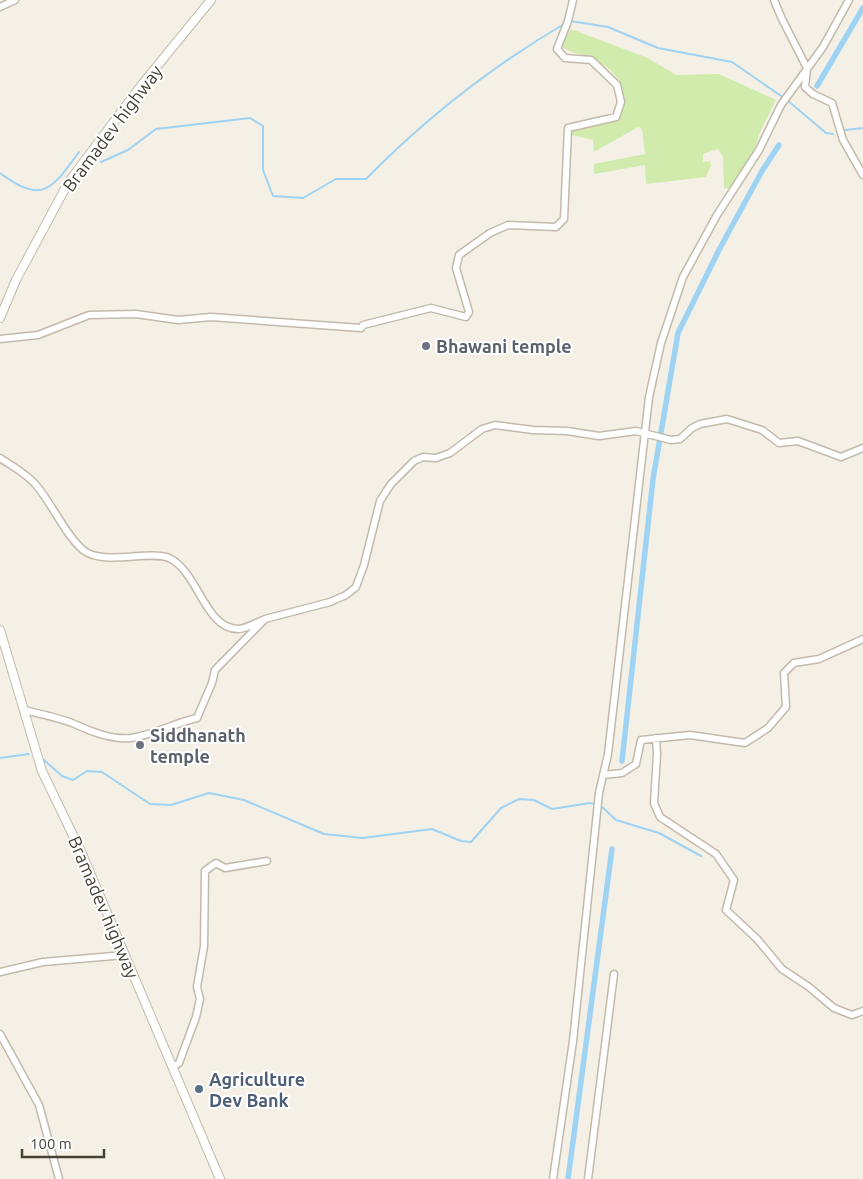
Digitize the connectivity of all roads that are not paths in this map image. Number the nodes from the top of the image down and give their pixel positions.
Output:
1 (15, 0) edge
2 (211, 0) edge
3 (573, 0) edge
4 (774, 0) edge
5 (849, 0) edge
6 (0, 7) edge
7 (807, 68) junction
8 (863, 175) edge
9 (0, 318) edge
10 (0, 339) edge
11 (646, 434) junction
12 (863, 448) edge
13 (0, 458) edge
14 (265, 619) junction
15 (0, 630) edge
16 (863, 639) edge
17 (24, 710) junction
18 (656, 738) junction
19 (603, 775) junction
20 (267, 861) dead end
21 (125, 955) junction
22 (0, 972) edge
23 (614, 974) dead end
24 (863, 1011) edge
25 (0, 1034) edge
26 (172, 1067) junction
27 (59, 1179) edge
28 (220, 1179) edge
29 (554, 1179) edge
30 (588, 1179) edge

1 - 6 street
2 - 9 street, Bramadev highway
3 - 10 street
4 - 7 street
5 - 7 street
7 - 8 street
7 - 11 street
11 - 12 street
11 - 14 street
11 - 19 street
13 - 14 street
14 - 17 street
15 - 17 street, Bramadev highway
16 - 18 street
17 - 21 street, Bramadev highway
18 - 19 street
18 - 24 street
19 - 29 street
20 - 26 street
21 - 22 street
21 - 26 street, Bramadev highway
23 - 30 street
25 - 27 street
26 - 28 street, Bramadev highway

